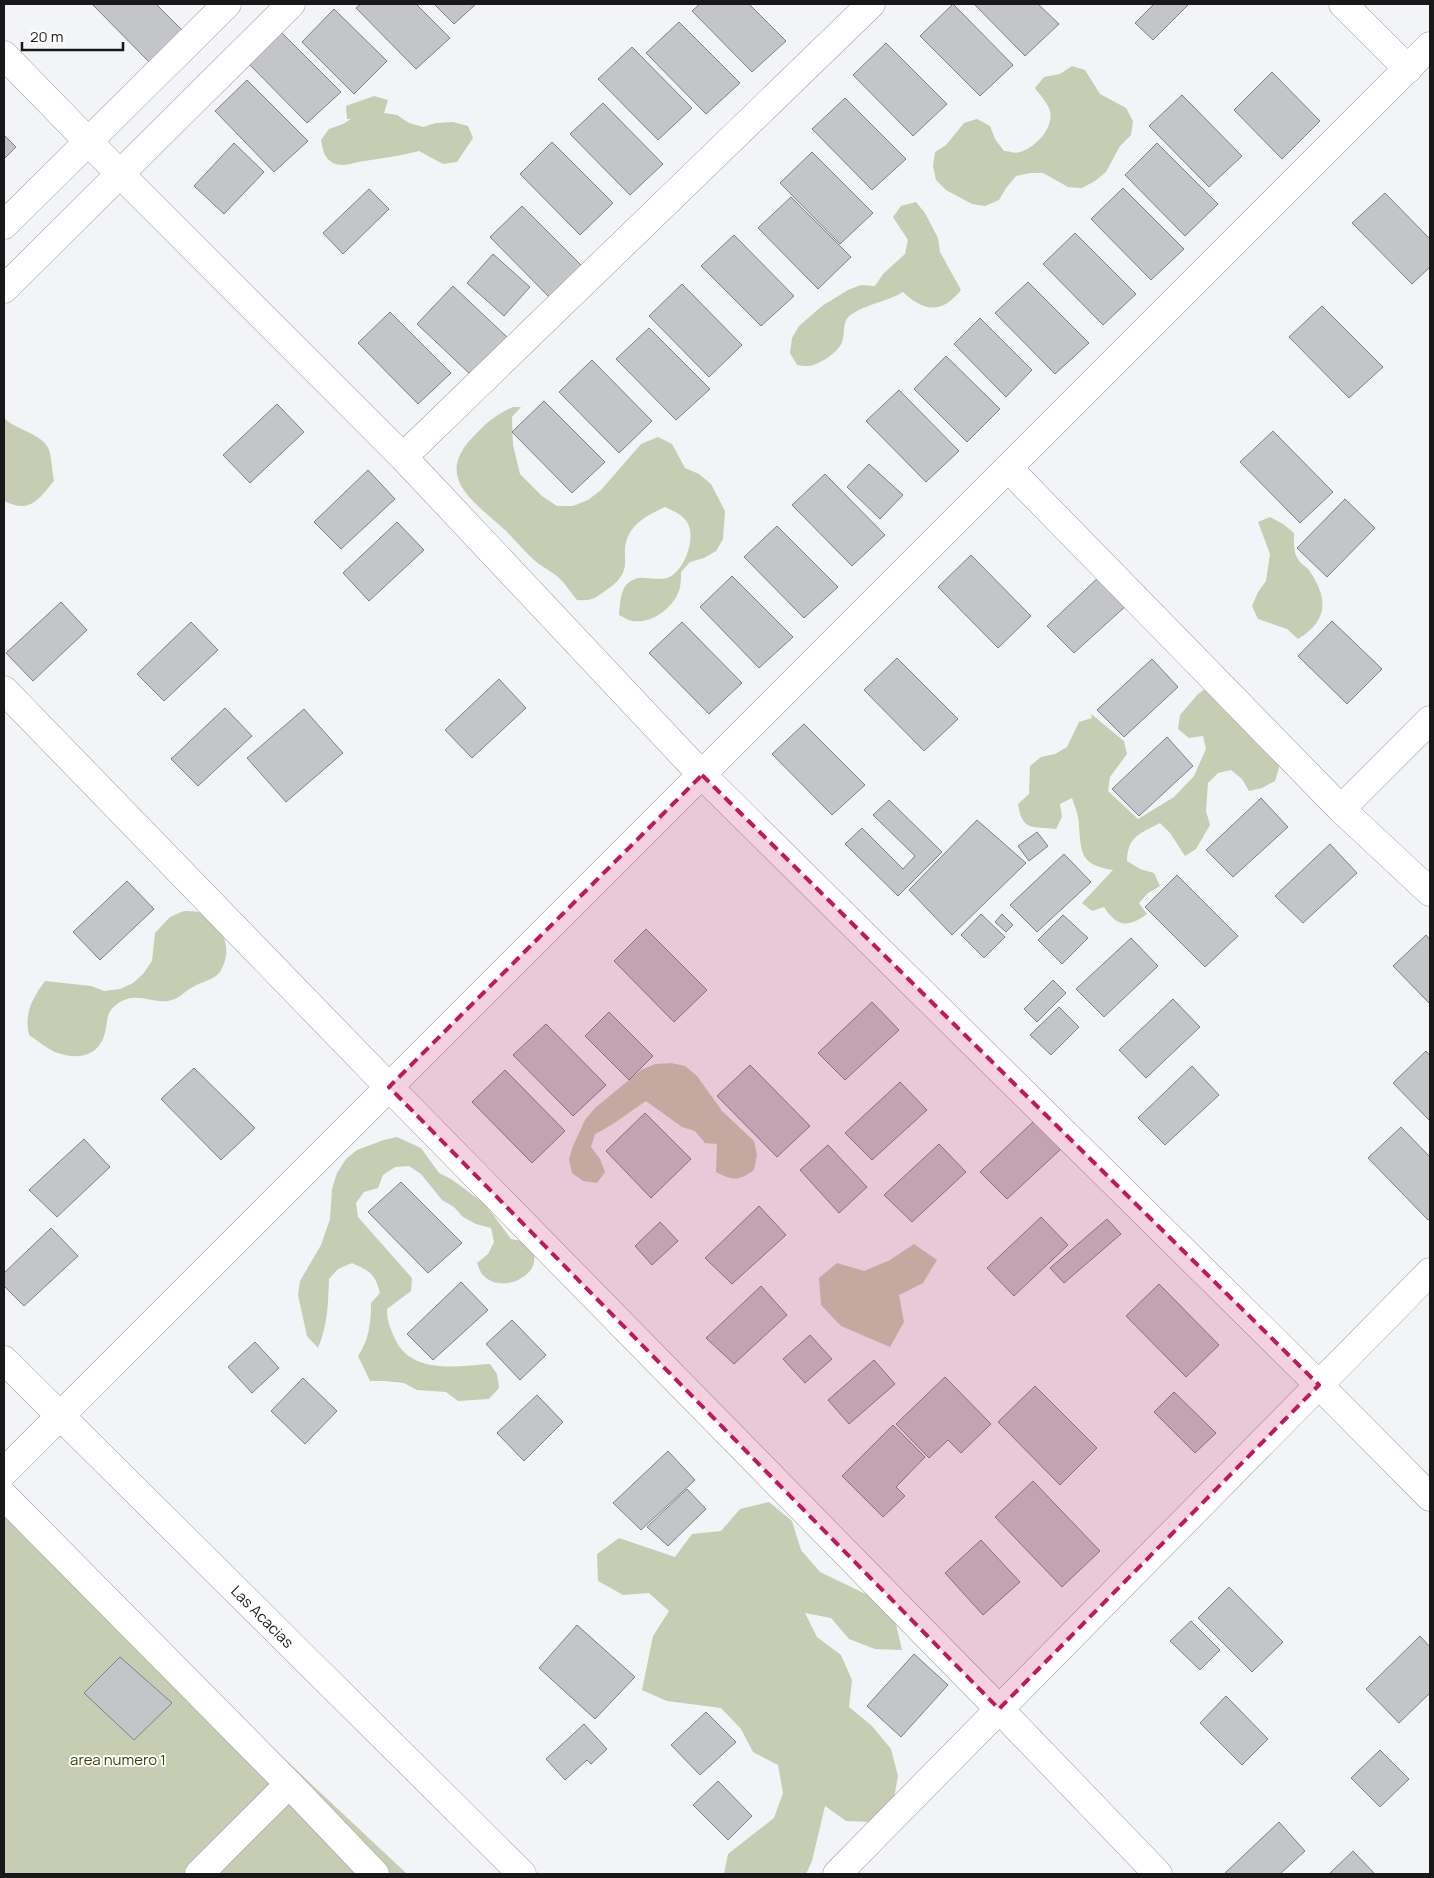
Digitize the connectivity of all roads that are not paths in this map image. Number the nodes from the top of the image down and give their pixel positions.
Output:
1 (227, 4) edge
2 (291, 4) edge
3 (871, 4) edge
4 (1343, 4) edge
5 (1430, 46) edge
6 (4, 55) edge
7 (1408, 68) junction
8 (88, 142) junction
9 (120, 174) junction
10 (4, 225) edge
11 (4, 289) edge
12 (403, 457) junction
13 (1008, 468) junction
14 (4, 690) edge
15 (1430, 720) edge
16 (702, 775) junction
17 (1341, 809) junction
18 (1430, 892) edge
19 (389, 1087) junction
20 (1430, 1272) edge
21 (4, 1360) edge
22 (1319, 1384) junction
23 (60, 1416) junction
24 (4, 1472) edge
25 (4, 1496) edge
26 (1430, 1497) edge
27 (999, 1709) junction
28 (289, 1784) junction
29 (199, 1874) edge
30 (375, 1874) edge
31 (522, 1874) edge
32 (837, 1874) edge
33 (1158, 1874) edge

1 - 8 street
2 - 9 street
3 - 12 street
4 - 7 street
5 - 7 street
6 - 8 street
7 - 13 street
8 - 9 street
8 - 10 street
9 - 11 street
9 - 12 street
12 - 16 street
13 - 16 street
13 - 17 street
14 - 19 street
15 - 17 street
16 - 19 street
16 - 22 street
17 - 18 street
19 - 23 street
19 - 27 street
20 - 22 street
21 - 23 street, Las Acacias
22 - 26 street
22 - 27 street
23 - 24 street
23 - 31 street, Las Acacias
25 - 28 street
27 - 32 street
27 - 33 street
28 - 29 street
28 - 30 street

